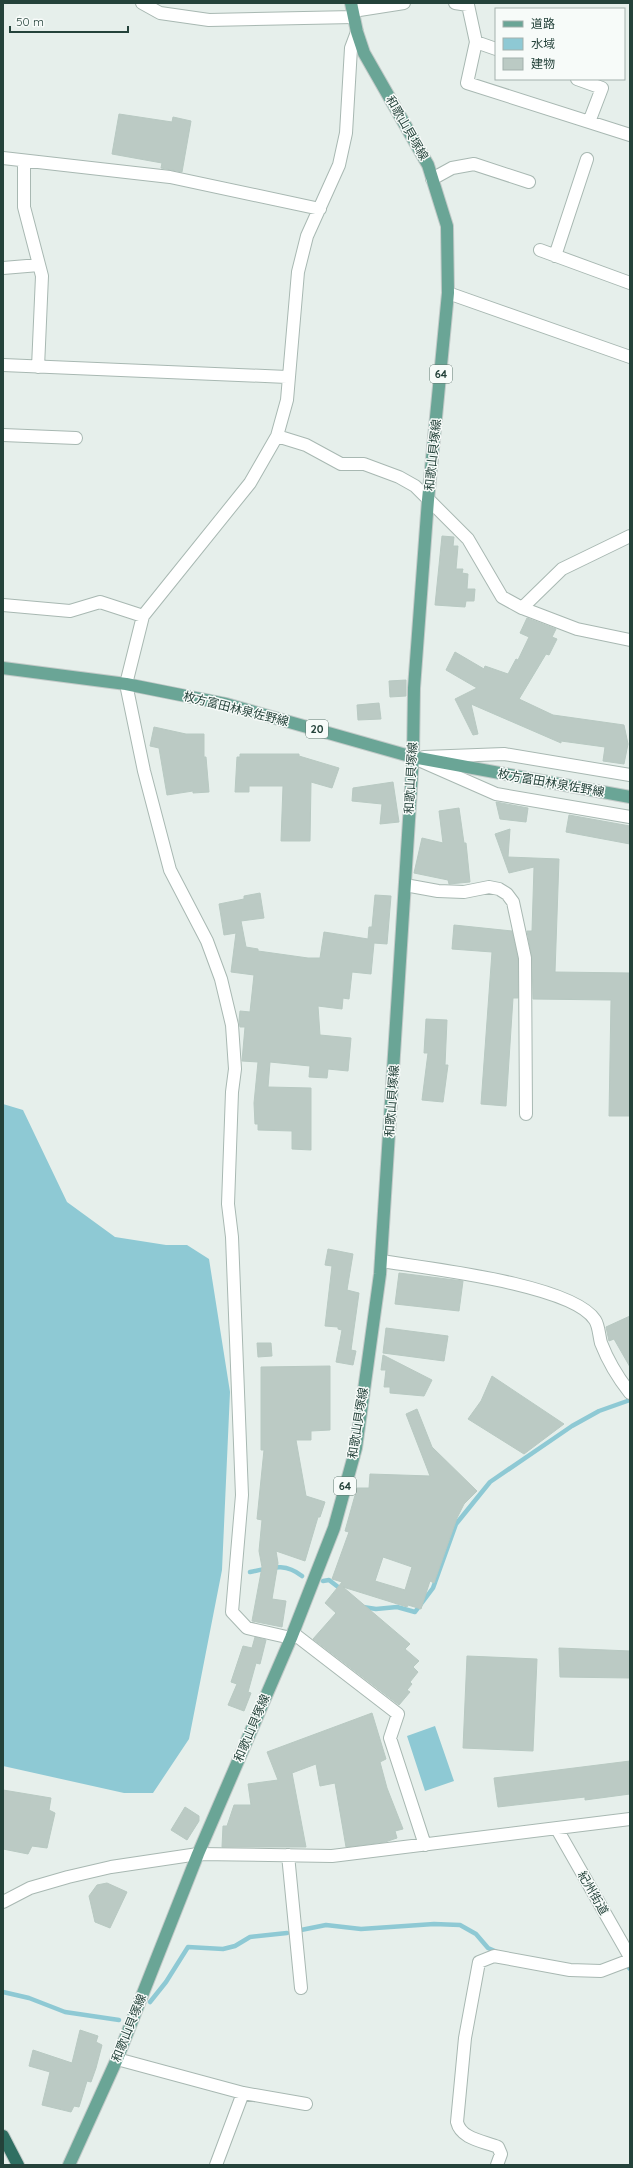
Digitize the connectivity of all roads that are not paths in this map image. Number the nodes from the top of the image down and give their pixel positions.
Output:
1 (142, 3) edge
2 (404, 3) edge
3 (455, 3) edge
4 (353, 10) edge
5 (357, 32) junction
6 (476, 42) junction
7 (495, 49) edge
8 (580, 80) edge
9 (589, 122) junction
10 (630, 135) edge
11 (3, 158) edge
12 (588, 159) dead end
13 (24, 161) junction
14 (432, 179) junction
15 (530, 182) dead end
16 (320, 209) junction
17 (540, 250) dead end
18 (555, 256) junction
19 (39, 265) junction
20 (3, 268) edge
21 (630, 283) edge
22 (448, 293) junction
23 (630, 357) edge
24 (3, 365) edge
25 (38, 367) junction
26 (287, 377) junction
27 (3, 435) edge
28 (277, 436) junction
29 (76, 438) dead end
30 (428, 500) junction
31 (630, 536) edge
32 (3, 605) edge
33 (522, 608) junction
34 (143, 616) junction
35 (630, 640) edge
36 (3, 668) edge
37 (126, 684) junction
38 (413, 757) junction
39 (630, 776) edge
40 (630, 797) edge
41 (630, 817) edge
42 (406, 885) junction
43 (526, 1114) dead end
44 (381, 1261) junction
45 (630, 1393) edge
46 (292, 1636) junction
47 (630, 1819) edge
48 (557, 1829) junction
49 (425, 1845) junction
50 (198, 1854) junction
51 (288, 1855) junction
52 (3, 1902) edge
53 (630, 1957) edge
54 (630, 1960) edge
55 (301, 1988) dead end
56 (117, 2059) junction
57 (243, 2093) junction
58 (306, 2104) dead end
59 (3, 2136) edge
60 (18, 2165) edge
61 (69, 2165) edge
62 (216, 2165) edge
63 (497, 2165) edge

1 - 4 street
2 - 4 street
3 - 6 street
4 - 5 main road, 和歌山貝塚線 / 64
5 - 14 main road, 和歌山貝塚線 / 64
5 - 16 street
6 - 7 street
6 - 9 street
8 - 9 street
9 - 10 street
11 - 13 street
12 - 18 street
13 - 16 street
13 - 19 street
14 - 15 street
14 - 22 main road, 和歌山貝塚線 / 64
16 - 26 street
17 - 18 street
18 - 21 street
19 - 20 street
19 - 25 street
22 - 23 street
22 - 30 main road, 和歌山貝塚線 / 64
24 - 25 street
25 - 26 street
26 - 28 street
27 - 29 street
28 - 30 street
28 - 34 street
30 - 33 street
30 - 38 main road, 和歌山貝塚線 / 64
31 - 33 street
32 - 34 street
33 - 35 street
34 - 37 street
36 - 37 main road, 枚方富田林泉佐野線 / 20
37 - 38 main road, 枚方富田林泉佐野線 / 20
37 - 46 street
38 - 39 street
38 - 40 main road, 枚方富田林泉佐野線 / 20
38 - 41 street
38 - 42 main road, 和歌山貝塚線 / 64
42 - 43 street
42 - 44 main road, 和歌山貝塚線 / 64
44 - 45 street
44 - 46 main road, 和歌山貝塚線 / 64
46 - 49 street
46 - 50 main road, 和歌山貝塚線 / 64
47 - 48 street
48 - 49 street
48 - 53 street, 紀州街道
49 - 51 street
50 - 51 street
50 - 52 street
50 - 56 main road, 和歌山貝塚線 / 64
51 - 55 street
54 - 63 street
56 - 57 street
56 - 61 main road, 和歌山貝塚線 / 64
57 - 58 street
57 - 62 street
59 - 60 highway

